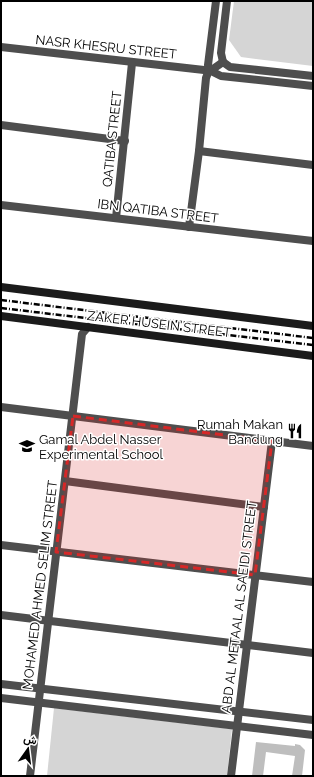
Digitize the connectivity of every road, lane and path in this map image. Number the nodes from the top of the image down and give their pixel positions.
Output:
1 (216, 1) edge
2 (227, 1) edge
3 (1, 47) edge
4 (132, 62) junction
5 (226, 64) junction
6 (198, 69) junction
7 (209, 70) junction
8 (228, 76) junction
9 (313, 76) edge
10 (206, 78) junction
11 (313, 86) edge
12 (1, 125) edge
13 (125, 142) junction
14 (199, 151) junction
15 (313, 165) edge
16 (1, 205) edge
17 (116, 218) junction
18 (189, 227) junction
19 (313, 241) edge
20 (1, 287) edge
21 (1, 316) edge
22 (313, 326) edge
23 (88, 327) junction
24 (313, 356) edge
25 (1, 407) edge
26 (73, 416) junction
27 (272, 440) junction
28 (313, 446) edge
29 (65, 481) junction
30 (264, 507) junction
31 (1, 545) edge
32 (56, 552) junction
33 (255, 575) junction
34 (313, 582) edge
35 (1, 615) edge
36 (48, 621) junction
37 (247, 645) junction
38 (313, 653) edge
39 (1, 684) edge
40 (40, 689) junction
41 (1, 698) edge
42 (38, 702) junction
43 (239, 712) junction
44 (313, 720) edge
45 (237, 726) junction
46 (313, 735) edge
47 (30, 776) edge
48 (231, 776) edge

1 - 7 street
2 - 5 street
3 - 4 street, NASR KHESRU STREET
4 - 6 street, NASR KHESRU STREET
4 - 13 street, QATIBA STREET
5 - 7 street
5 - 8 street
5 - 9 street
6 - 7 street, NASR KHESRU STREET
6 - 10 street
7 - 8 street, NASR KHESRU STREET
7 - 10 street
8 - 11 street, NASR KHESRU STREET
10 - 14 street
12 - 13 street
13 - 17 street, QATIBA STREET
14 - 15 street
14 - 18 street
16 - 17 street, IBN QATIBA STREET
17 - 18 street, IBN QATIBA STREET
18 - 19 street, IBN QATIBA STREET
20 - 22 main road, ZAKER HUSEIN STREET
21 - 23 main road, ZAKER HUSEIN STREET
23 - 24 main road, ZAKER HUSEIN STREET
23 - 26 street, MOHAMED AHMED SELIM STREET
25 - 26 street
26 - 27 street
26 - 29 street, MOHAMED AHMED SELIM STREET
27 - 28 street
27 - 30 street, ABD AL METAAL AL SAEIDI STREET
29 - 30 street
29 - 32 street, MOHAMED AHMED SELIM STREET
30 - 33 street, ABD AL METAAL AL SAEIDI STREET
31 - 32 street
32 - 33 street
32 - 36 street, MOHAMED AHMED SELIM STREET
33 - 34 street
33 - 37 street, ABD AL METAAL AL SAEIDI STREET
35 - 36 street
36 - 37 street
36 - 40 street, MOHAMED AHMED SELIM STREET
37 - 38 street
37 - 43 street, ABD AL METAAL AL SAEIDI STREET
39 - 40 street
40 - 42 street, MOHAMED AHMED SELIM STREET
40 - 43 street
41 - 42 street
42 - 45 street
42 - 47 street, MOHAMED AHMED SELIM STREET
43 - 44 street
43 - 45 street, ABD AL METAAL AL SAEIDI STREET
45 - 46 street
45 - 48 street, ABD AL METAAL AL SAEIDI STREET

